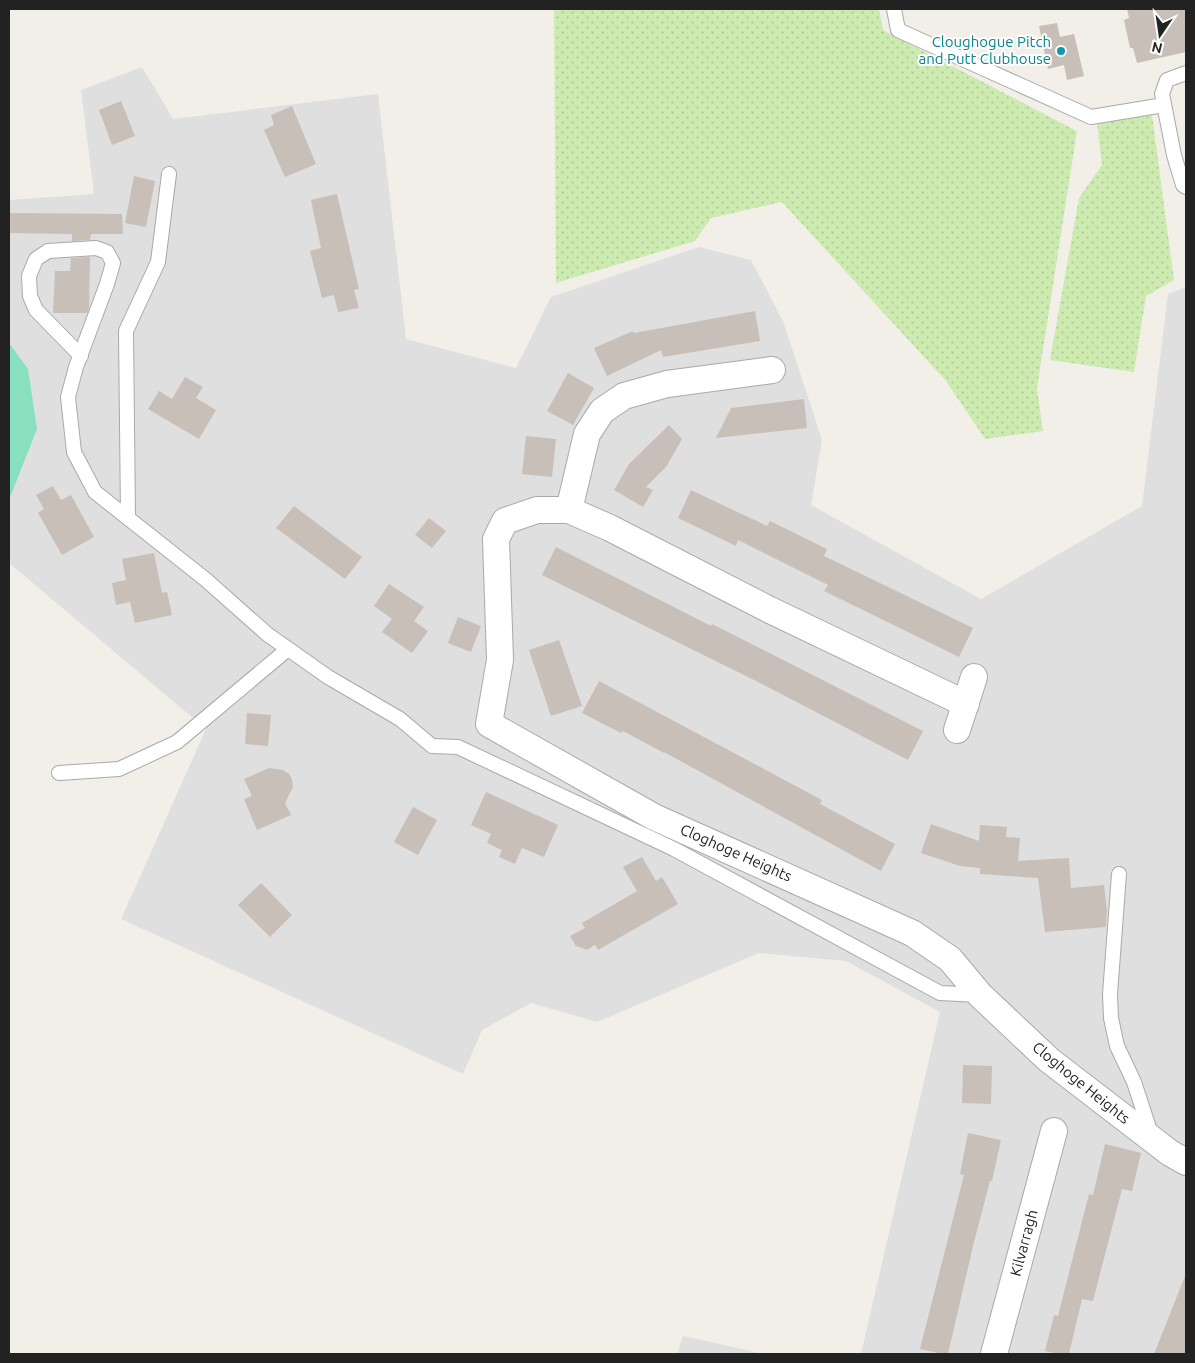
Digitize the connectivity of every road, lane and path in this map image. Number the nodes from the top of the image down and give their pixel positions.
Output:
1 (894, 9) edge
2 (1186, 73) edge
3 (1164, 105) junction
4 (169, 174) dead end
5 (1186, 187) edge
6 (81, 356) junction
7 (772, 370) dead end
8 (569, 510) junction
9 (128, 517) junction
10 (288, 649) junction
11 (974, 677) dead end
12 (966, 704) junction
13 (957, 730) dead end
14 (59, 773) dead end
15 (1119, 874) dead end
16 (980, 995) junction
17 (1054, 1131) dead end
18 (1153, 1140) junction
19 (1186, 1162) edge
20 (994, 1354) edge

1 - 3 lane
2 - 3 lane
3 - 5 lane
4 - 9 lane
6 - 6 lane
6 - 9 lane
7 - 8 street
8 - 12 street, Cloghoge Heights
8 - 16 street, Cloghoge Heights
9 - 10 lane
10 - 14 lane
10 - 16 lane
11 - 12 street
12 - 13 street
15 - 18 lane
16 - 18 street, Cloghoge Heights
17 - 20 street, Kilvarragh
18 - 19 street, Cloghoge Heights

